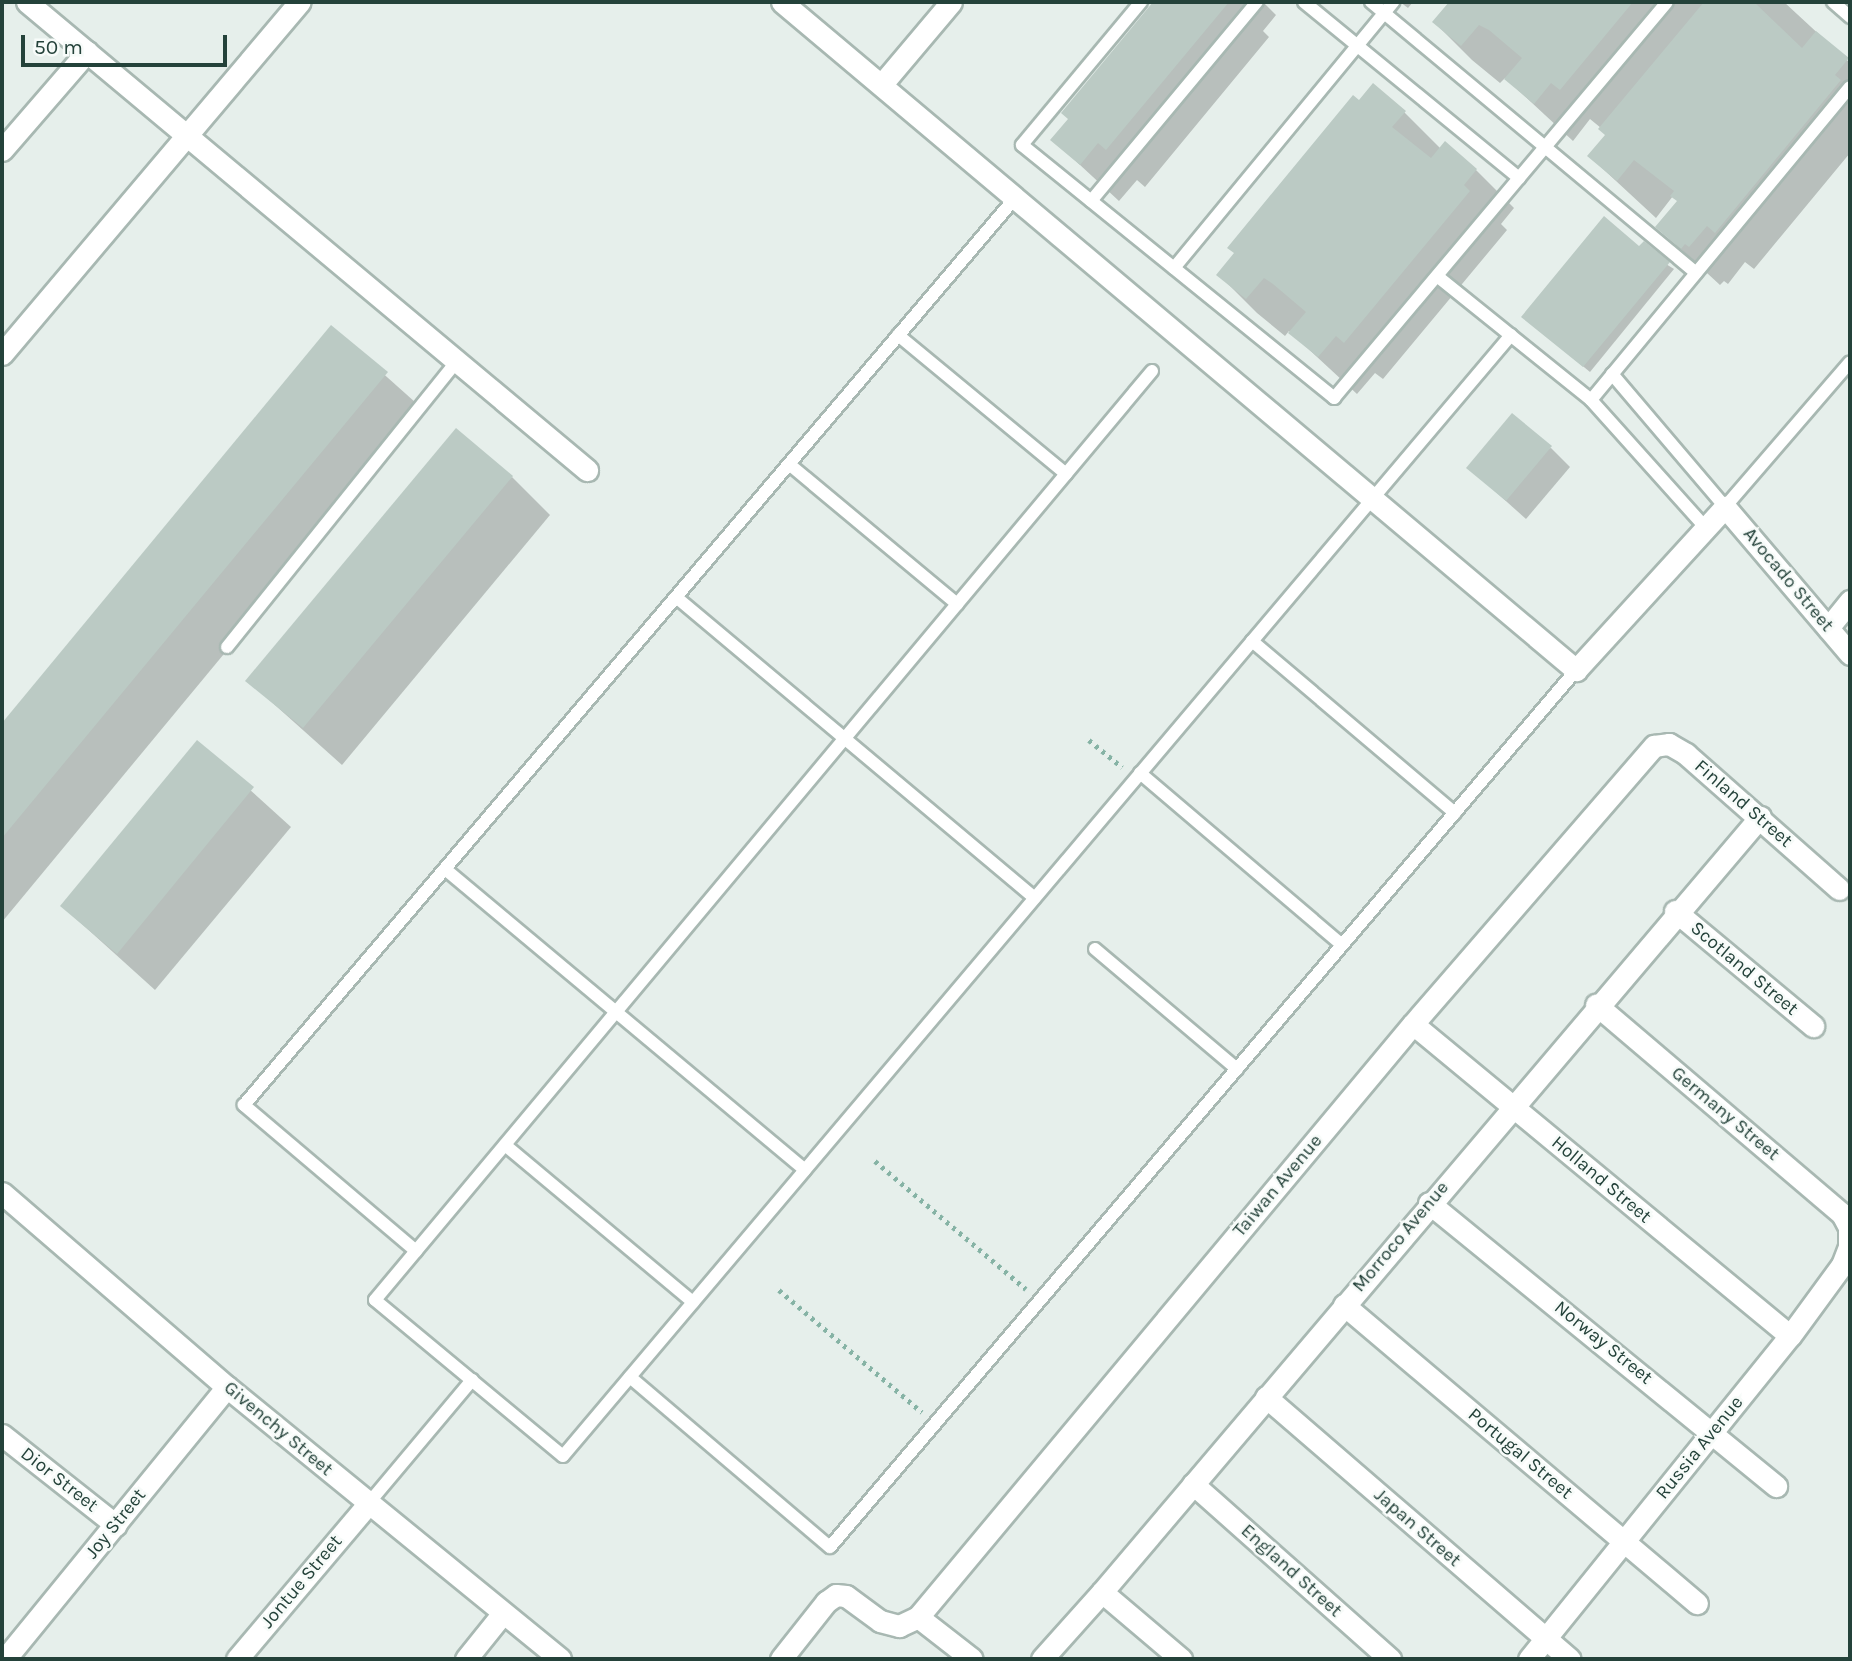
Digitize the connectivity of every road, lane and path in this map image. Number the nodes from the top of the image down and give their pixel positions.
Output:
1 (27, 2) edge
2 (299, 2) edge
3 (782, 2) edge
4 (951, 2) edge
5 (1141, 2) edge
6 (1257, 2) edge
7 (1304, 2) edge
8 (1371, 2) edge
9 (1393, 2) edge
10 (1667, 2) edge
11 (1833, 2) edge
12 (1384, 12) junction
13 (1850, 16) edge
14 (1357, 46) junction
15 (86, 52) junction
16 (882, 84) junction
17 (1850, 87) edge
18 (185, 135) junction
19 (1545, 147) junction
20 (2, 150) edge
21 (1519, 178) junction
22 (1015, 198) junction
23 (1091, 201) junction
24 (1174, 268) junction
25 (1696, 273) junction
26 (1437, 276) junction
27 (898, 335) junction
28 (1511, 335) junction
29 (2, 354) edge
30 (458, 360) junction
31 (1850, 362) edge
32 (1152, 371) dead end
33 (1612, 374) junction
34 (1591, 400) junction
35 (789, 464) junction
36 (587, 470) dead end
37 (1066, 474) junction
38 (1373, 499) junction
39 (1725, 507) junction
40 (1706, 528) junction
41 (676, 597) junction
42 (1850, 600) edge
43 (957, 604) junction
44 (1828, 628) junction
45 (1252, 641) junction
46 (227, 647) dead end
47 (1850, 654) edge
48 (1576, 670) junction
49 (845, 738) junction
50 (1089, 740) dead end
51 (1642, 758) joint
52 (1138, 776) junction
53 (1455, 813) junction
54 (1760, 817) junction
55 (445, 869) junction
56 (1839, 890) dead end
57 (1035, 898) junction
58 (1675, 911) junction
59 (1342, 945) junction
60 (1095, 949) dead end
61 (1596, 1005) junction
62 (616, 1012) junction
63 (1413, 1024) junction
64 (1813, 1026) dead end
65 (1237, 1069) junction
66 (1511, 1106) junction
67 (505, 1145) junction
68 (875, 1161) dead end
69 (805, 1170) junction
70 (2, 1193) edge
71 (1429, 1203) junction
72 (1849, 1227) edge
73 (416, 1251) junction
74 (779, 1290) dead end
75 (1040, 1301) junction
76 (693, 1302) junction
77 (1344, 1305) junction
78 (1790, 1336) junction
79 (630, 1377) junction
80 (472, 1380) junction
81 (227, 1387) junction
82 (1266, 1397) junction
83 (936, 1424) junction
84 (1713, 1432) junction
85 (2, 1435) edge
86 (1193, 1484) junction
87 (1776, 1486) dead end
88 (368, 1504) junction
89 (116, 1525) junction
90 (1625, 1542) junction
91 (1102, 1592) junction
92 (1697, 1603) dead end
93 (503, 1614) junction
94 (918, 1617) junction
95 (1546, 1640) junction
96 (4, 1659) edge
97 (237, 1659) edge
98 (466, 1659) edge
99 (561, 1659) edge
100 (781, 1659) edge
101 (972, 1659) edge
102 (1042, 1659) edge
103 (1181, 1659) edge
104 (1390, 1659) edge
105 (1529, 1659) edge
106 (1569, 1659) edge

1 - 15 street
2 - 18 street
3 - 16 street
4 - 16 street
5 - 23 lane
6 - 23 lane
7 - 14 lane
8 - 12 lane
9 - 12 lane
10 - 19 lane
11 - 13 lane
12 - 14 lane
12 - 19 lane
14 - 21 lane
14 - 24 lane
15 - 18 street
15 - 20 street
16 - 22 street
17 - 25 lane
18 - 29 street
18 - 30 street
19 - 21 lane
19 - 25 lane
21 - 26 lane
22 - 27 lane
22 - 38 street
23 - 24 lane
24 - 26 lane
25 - 33 lane
26 - 28 lane
27 - 35 lane
27 - 37 lane
28 - 34 lane
28 - 38 lane
30 - 36 street
30 - 46 lane
31 - 39 lane
32 - 37 lane
33 - 34 lane
33 - 39 lane
34 - 40 lane
35 - 41 lane
35 - 43 lane
37 - 43 lane
38 - 45 lane
38 - 48 street
39 - 40 street
39 - 44 street, Avocado Street
40 - 48 street
41 - 49 lane
41 - 55 lane
42 - 44 street
43 - 49 lane
44 - 47 street, Avocado Street
45 - 52 lane
45 - 53 lane
48 - 53 lane
49 - 57 lane
49 - 62 lane
50 - 52 path
51 - 54 street, Finland Street
51 - 63 street, Taiwan Avenue
52 - 57 lane
52 - 59 lane
53 - 59 lane
54 - 56 street, Finland Street
54 - 58 street, Morroco Avenue
55 - 62 lane
55 - 73 lane
57 - 69 lane
58 - 61 street, Morroco Avenue
58 - 64 street, Scotland Street
59 - 65 lane
60 - 65 lane
61 - 66 street, Morroco Avenue
61 - 72 street, Germany Street
62 - 67 lane
62 - 69 lane
63 - 66 street, Holland Street
63 - 94 street, Taiwan Avenue
65 - 75 lane
66 - 71 street, Morroco Avenue
66 - 78 street, Holland Street
67 - 73 lane
67 - 76 lane
68 - 75 path
69 - 76 lane
70 - 81 street, Givenchy Street
71 - 77 street, Morroco Avenue
71 - 84 street, Norway Street
72 - 78 street, Russia Avenue
73 - 80 lane
74 - 83 path
75 - 83 lane
76 - 79 lane
77 - 82 street, Morroco Avenue
77 - 90 street, Portugal Street
78 - 84 street, Russia Avenue
79 - 80 lane
79 - 83 lane
80 - 88 lane
81 - 88 street, Givenchy Street
81 - 89 street, Joy Street
82 - 86 street, Morroco Avenue
82 - 95 street, Japan Street
84 - 87 street, Norway Street
84 - 90 street, Russia Avenue
85 - 89 street, Dior Street
86 - 91 street, Morroco Avenue
86 - 104 street, England Street
88 - 93 street, Givenchy Street
88 - 97 street, Jontue Street
89 - 96 street, Joy Street
90 - 92 street, Portugal Street
90 - 95 street, Russia Avenue
91 - 102 street, Morroco Avenue
91 - 103 street
93 - 98 street
93 - 99 street, Givenchy Street
94 - 100 street
94 - 101 street
95 - 105 street, Russia Avenue
95 - 106 street, Japan Street

